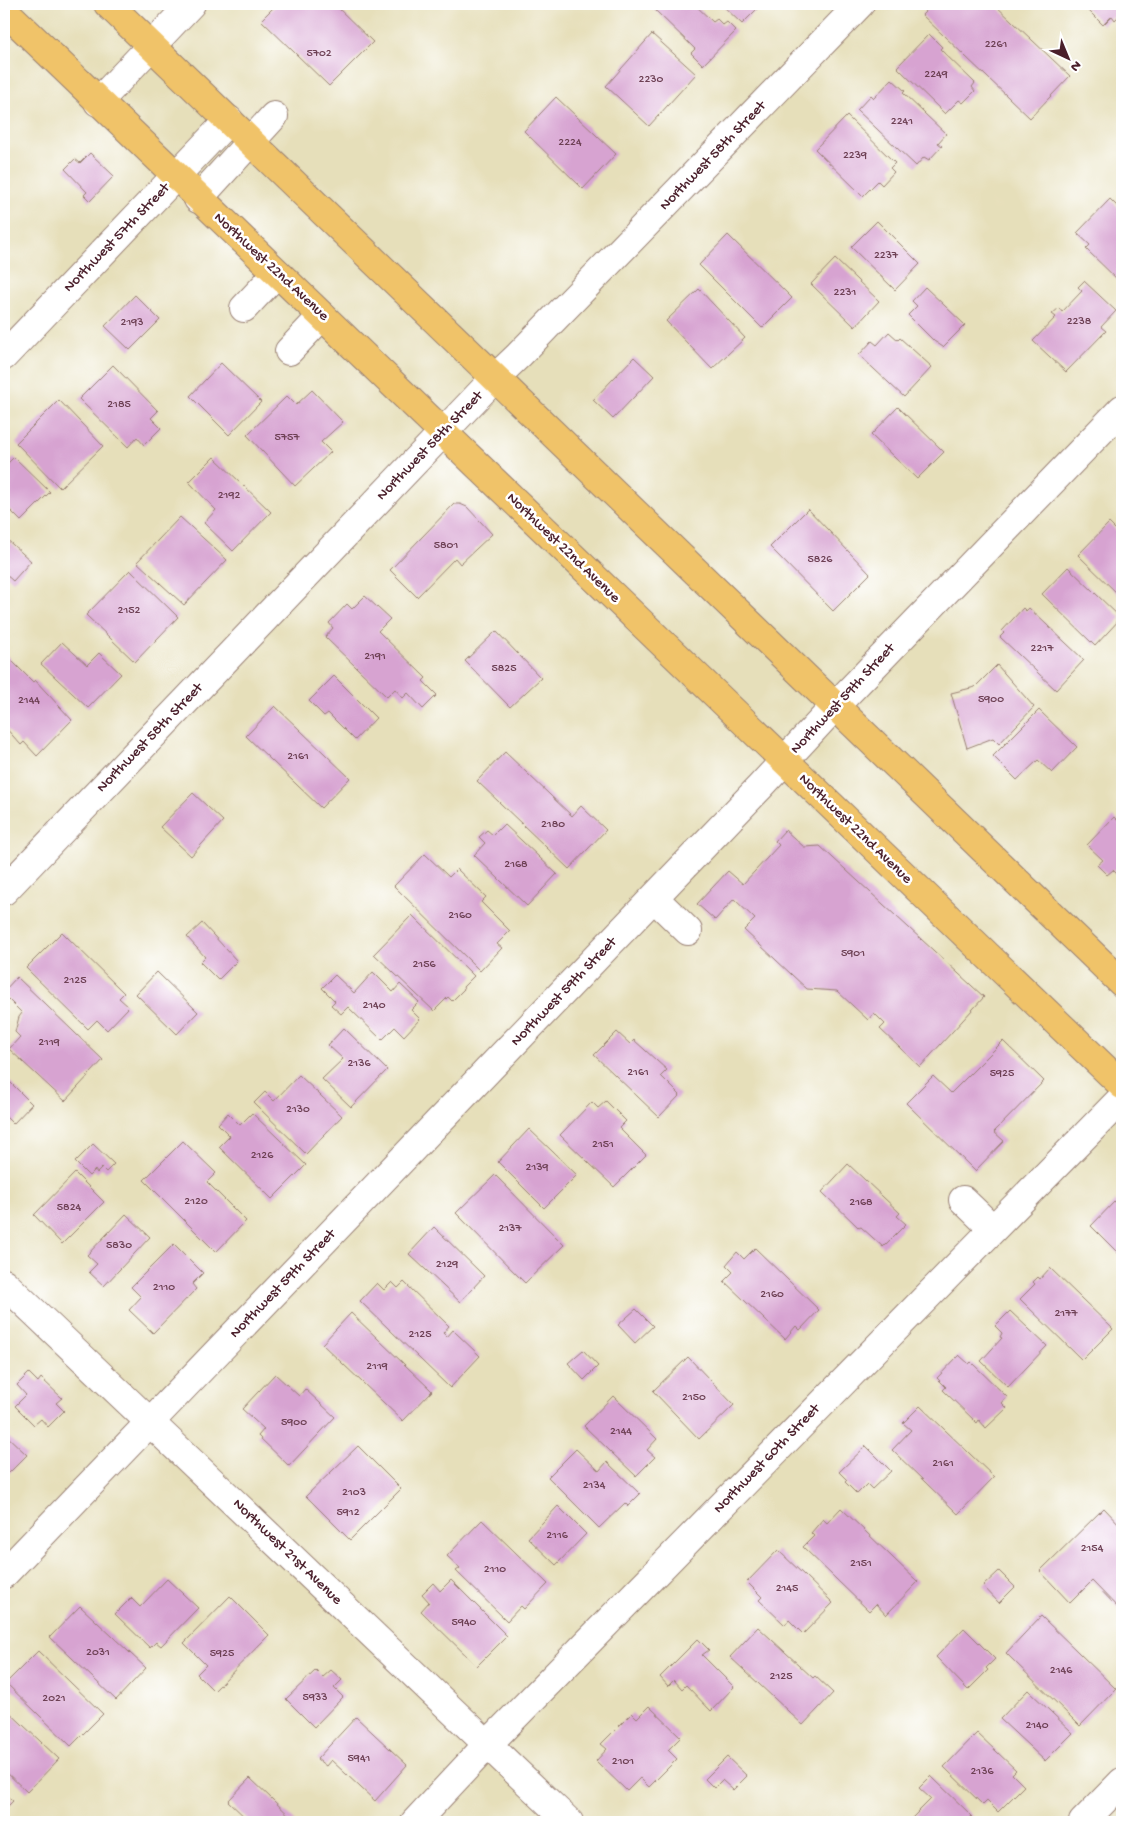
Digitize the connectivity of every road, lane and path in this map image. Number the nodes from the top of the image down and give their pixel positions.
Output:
1 (108, 4) edge
2 (191, 4) edge
3 (860, 4) edge
4 (4, 10) edge
5 (152, 46) junction
6 (98, 102) junction
7 (274, 116) dead end
8 (229, 120) junction
9 (251, 141) junction
10 (176, 177) junction
11 (198, 199) junction
12 (277, 273) junction
13 (244, 308) dead end
14 (322, 316) junction
15 (289, 351) dead end
16 (4, 356) edge
17 (495, 378) junction
18 (1122, 409) edge
19 (443, 432) junction
20 (836, 705) junction
21 (785, 762) junction
22 (4, 891) edge
23 (654, 898) junction
24 (688, 930) dead end
25 (1122, 983) edge
26 (1122, 1085) edge
27 (1122, 1098) edge
28 (963, 1200) dead end
29 (993, 1228) junction
30 (4, 1283) edge
31 (151, 1422) junction
32 (4, 1574) edge
33 (488, 1744) junction
34 (1122, 1782) edge
35 (415, 1822) edge
36 (569, 1822) edge
37 (1083, 1822) edge

1 - 5 main road
2 - 5 street
3 - 17 street, Northwest 58th Street
4 - 6 main road, Northwest 22nd Avenue
5 - 6 street
5 - 8 main road
6 - 10 main road, Northwest 22nd Avenue
7 - 9 street
8 - 9 main road
8 - 10 street, Northwest 57th Street
9 - 11 street
9 - 17 main road
10 - 11 main road, Northwest 22nd Avenue
10 - 16 street, Northwest 57th Street
11 - 12 main road, Northwest 22nd Avenue
12 - 13 street
12 - 14 main road, Northwest 22nd Avenue
14 - 15 street
14 - 19 main road, Northwest 22nd Avenue
17 - 19 street, Northwest 58th Street
17 - 20 main road
18 - 20 street, Northwest 59th Street
19 - 21 main road, Northwest 22nd Avenue
19 - 22 street, Northwest 58th Street
20 - 21 street, Northwest 59th Street
20 - 25 main road
21 - 23 street, Northwest 59th Street
21 - 26 main road, Northwest 22nd Avenue
23 - 24 street
23 - 31 street, Northwest 59th Street
27 - 29 street, Northwest 60th Street
28 - 29 street
29 - 33 street, Northwest 60th Street
30 - 31 street, Northwest 21st Avenue
31 - 32 street, Northwest 59th Street
31 - 33 street, Northwest 21st Avenue
33 - 35 street, Northwest 60th Street
33 - 36 street, Northwest 21st Avenue
34 - 37 street

